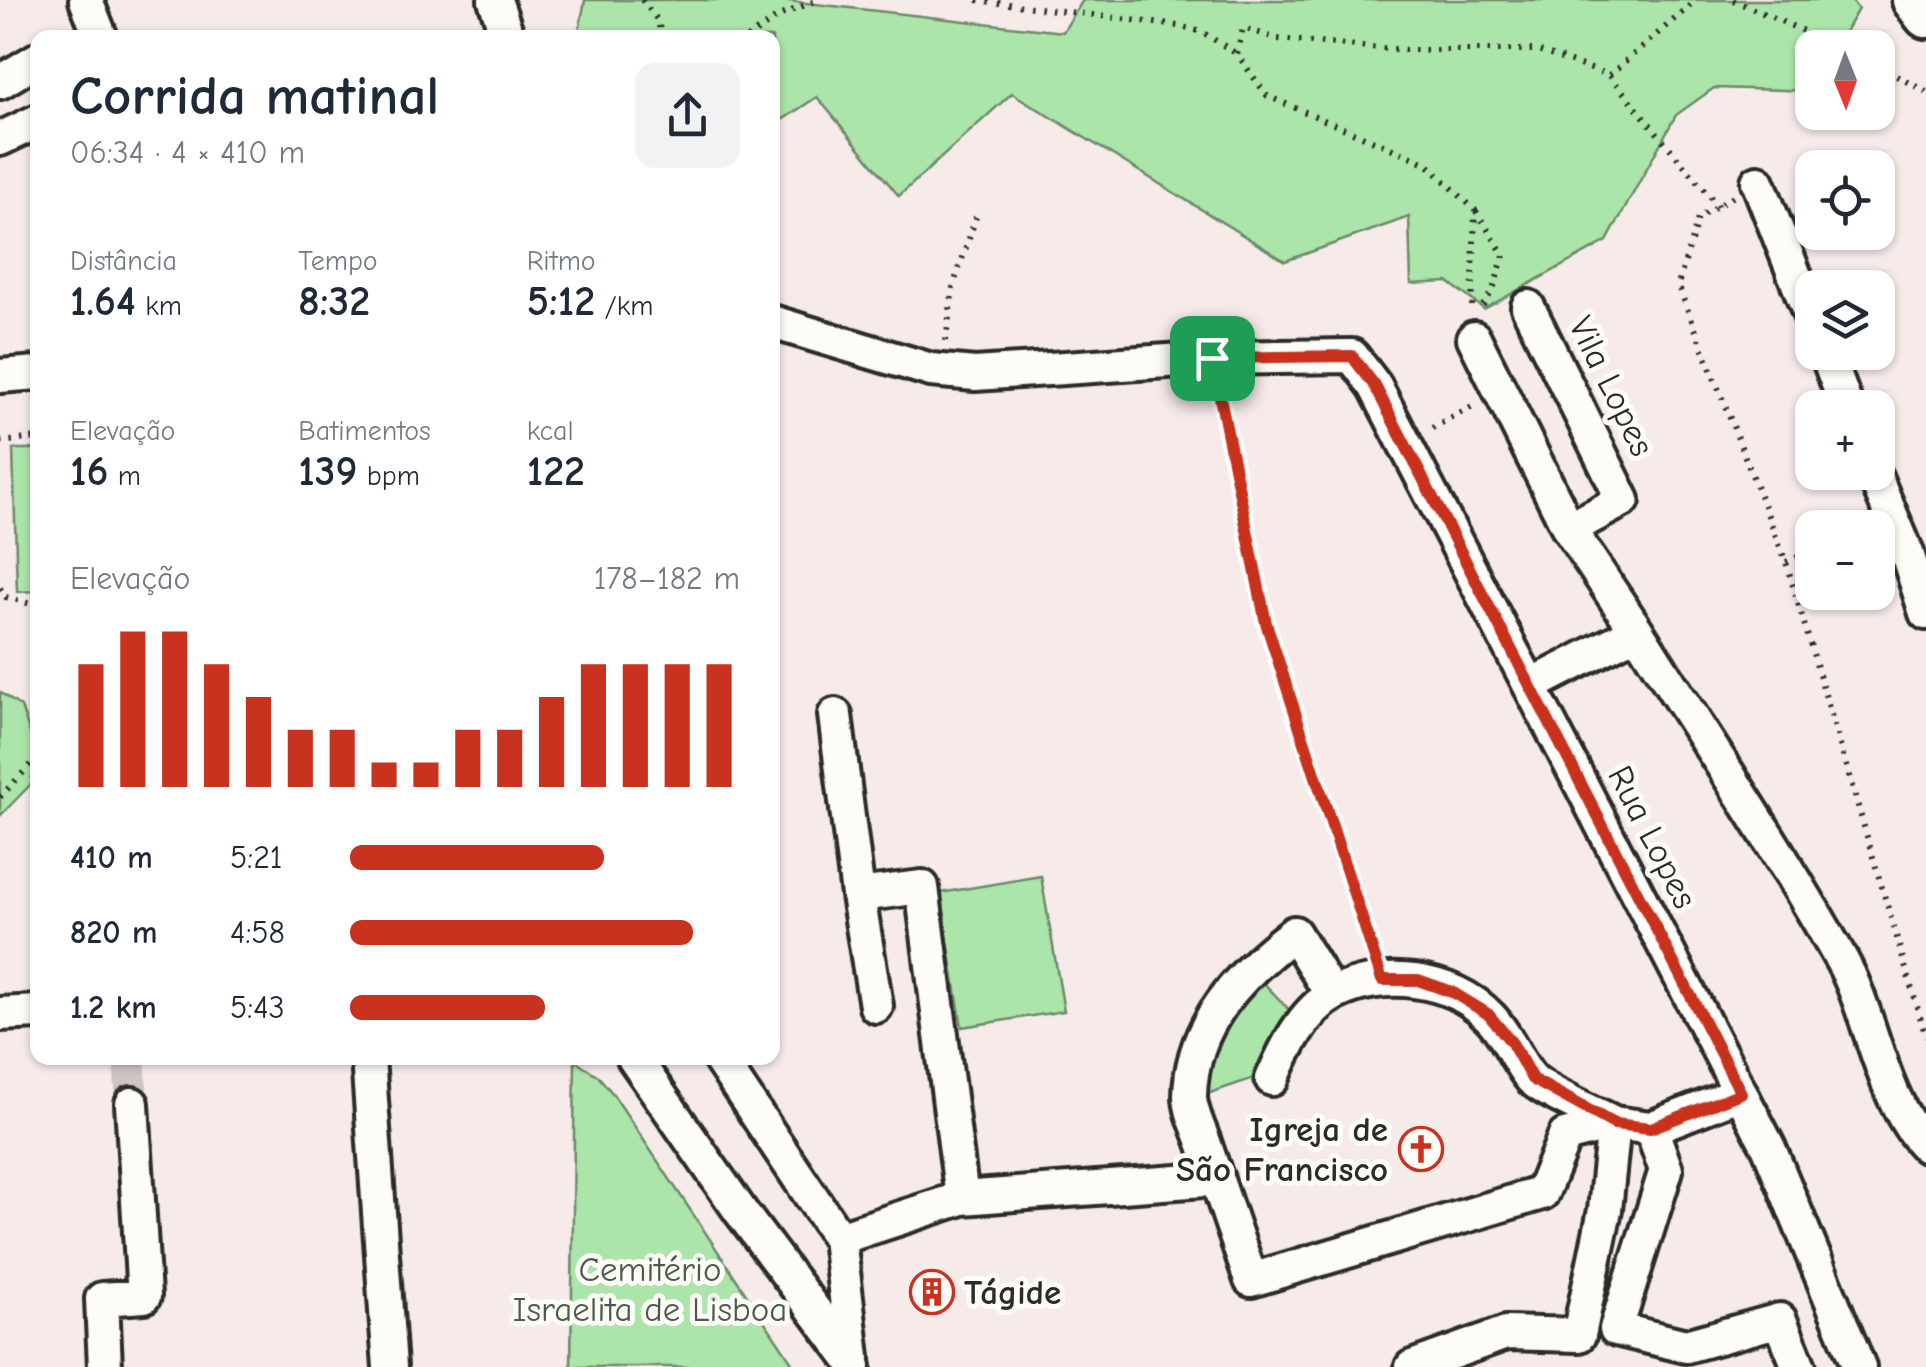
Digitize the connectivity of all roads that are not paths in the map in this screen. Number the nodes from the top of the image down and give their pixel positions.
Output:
1 (495, 0) edge
2 (1914, 0) edge
3 (1926, 16) edge
4 (505, 30) edge
5 (30, 65) edge
6 (0, 82) edge
7 (30, 125) edge
8 (0, 139) edge
9 (1758, 182) road end
10 (1795, 276) edge
11 (1528, 307) dead end
12 (780, 324) edge
13 (1474, 338) dead end
14 (30, 374) edge
15 (0, 376) edge
16 (1881, 490) edge
17 (1568, 529) junction
18 (1926, 612) edge
19 (1637, 632) junction
20 (1530, 686) junction
21 (835, 715) dead end
22 (858, 896) junction
23 (1332, 994) junction
24 (876, 1006) dead end
25 (30, 1012) edge
26 (0, 1014) edge
27 (368, 1065) edge
28 (639, 1065) edge
29 (724, 1065) edge
30 (1272, 1080) dead end
31 (1741, 1093) junction
32 (132, 1112) tunnel mouth
33 (1614, 1124) junction
34 (1651, 1128) junction
35 (1926, 1146) edge
36 (1217, 1179) junction
37 (962, 1198) junction
38 (839, 1238) junction
39 (854, 1364) edge
40 (105, 1367) edge
41 (390, 1367) edge
42 (1412, 1367) edge
43 (1799, 1367) edge
44 (1859, 1367) edge

1 - 4 street
2 - 3 main road
5 - 6 street
7 - 8 street
9 - 10 street
11 - 17 street, Vila Lopes
12 - 20 street, Rua Lopes
13 - 17 street
14 - 15 street
16 - 18 street
17 - 19 street
19 - 20 street
19 - 35 street
20 - 31 street, Rua Lopes
21 - 22 street
22 - 24 street
22 - 37 street
23 - 30 street
23 - 33 street
23 - 36 street
25 - 26 street
27 - 41 street
28 - 39 street
29 - 38 street
31 - 34 street
31 - 44 street, Rua Lopes
32 - 40 street
33 - 34 street
33 - 36 street
33 - 42 street
34 - 43 street
36 - 37 street
37 - 38 street
38 - 39 street

